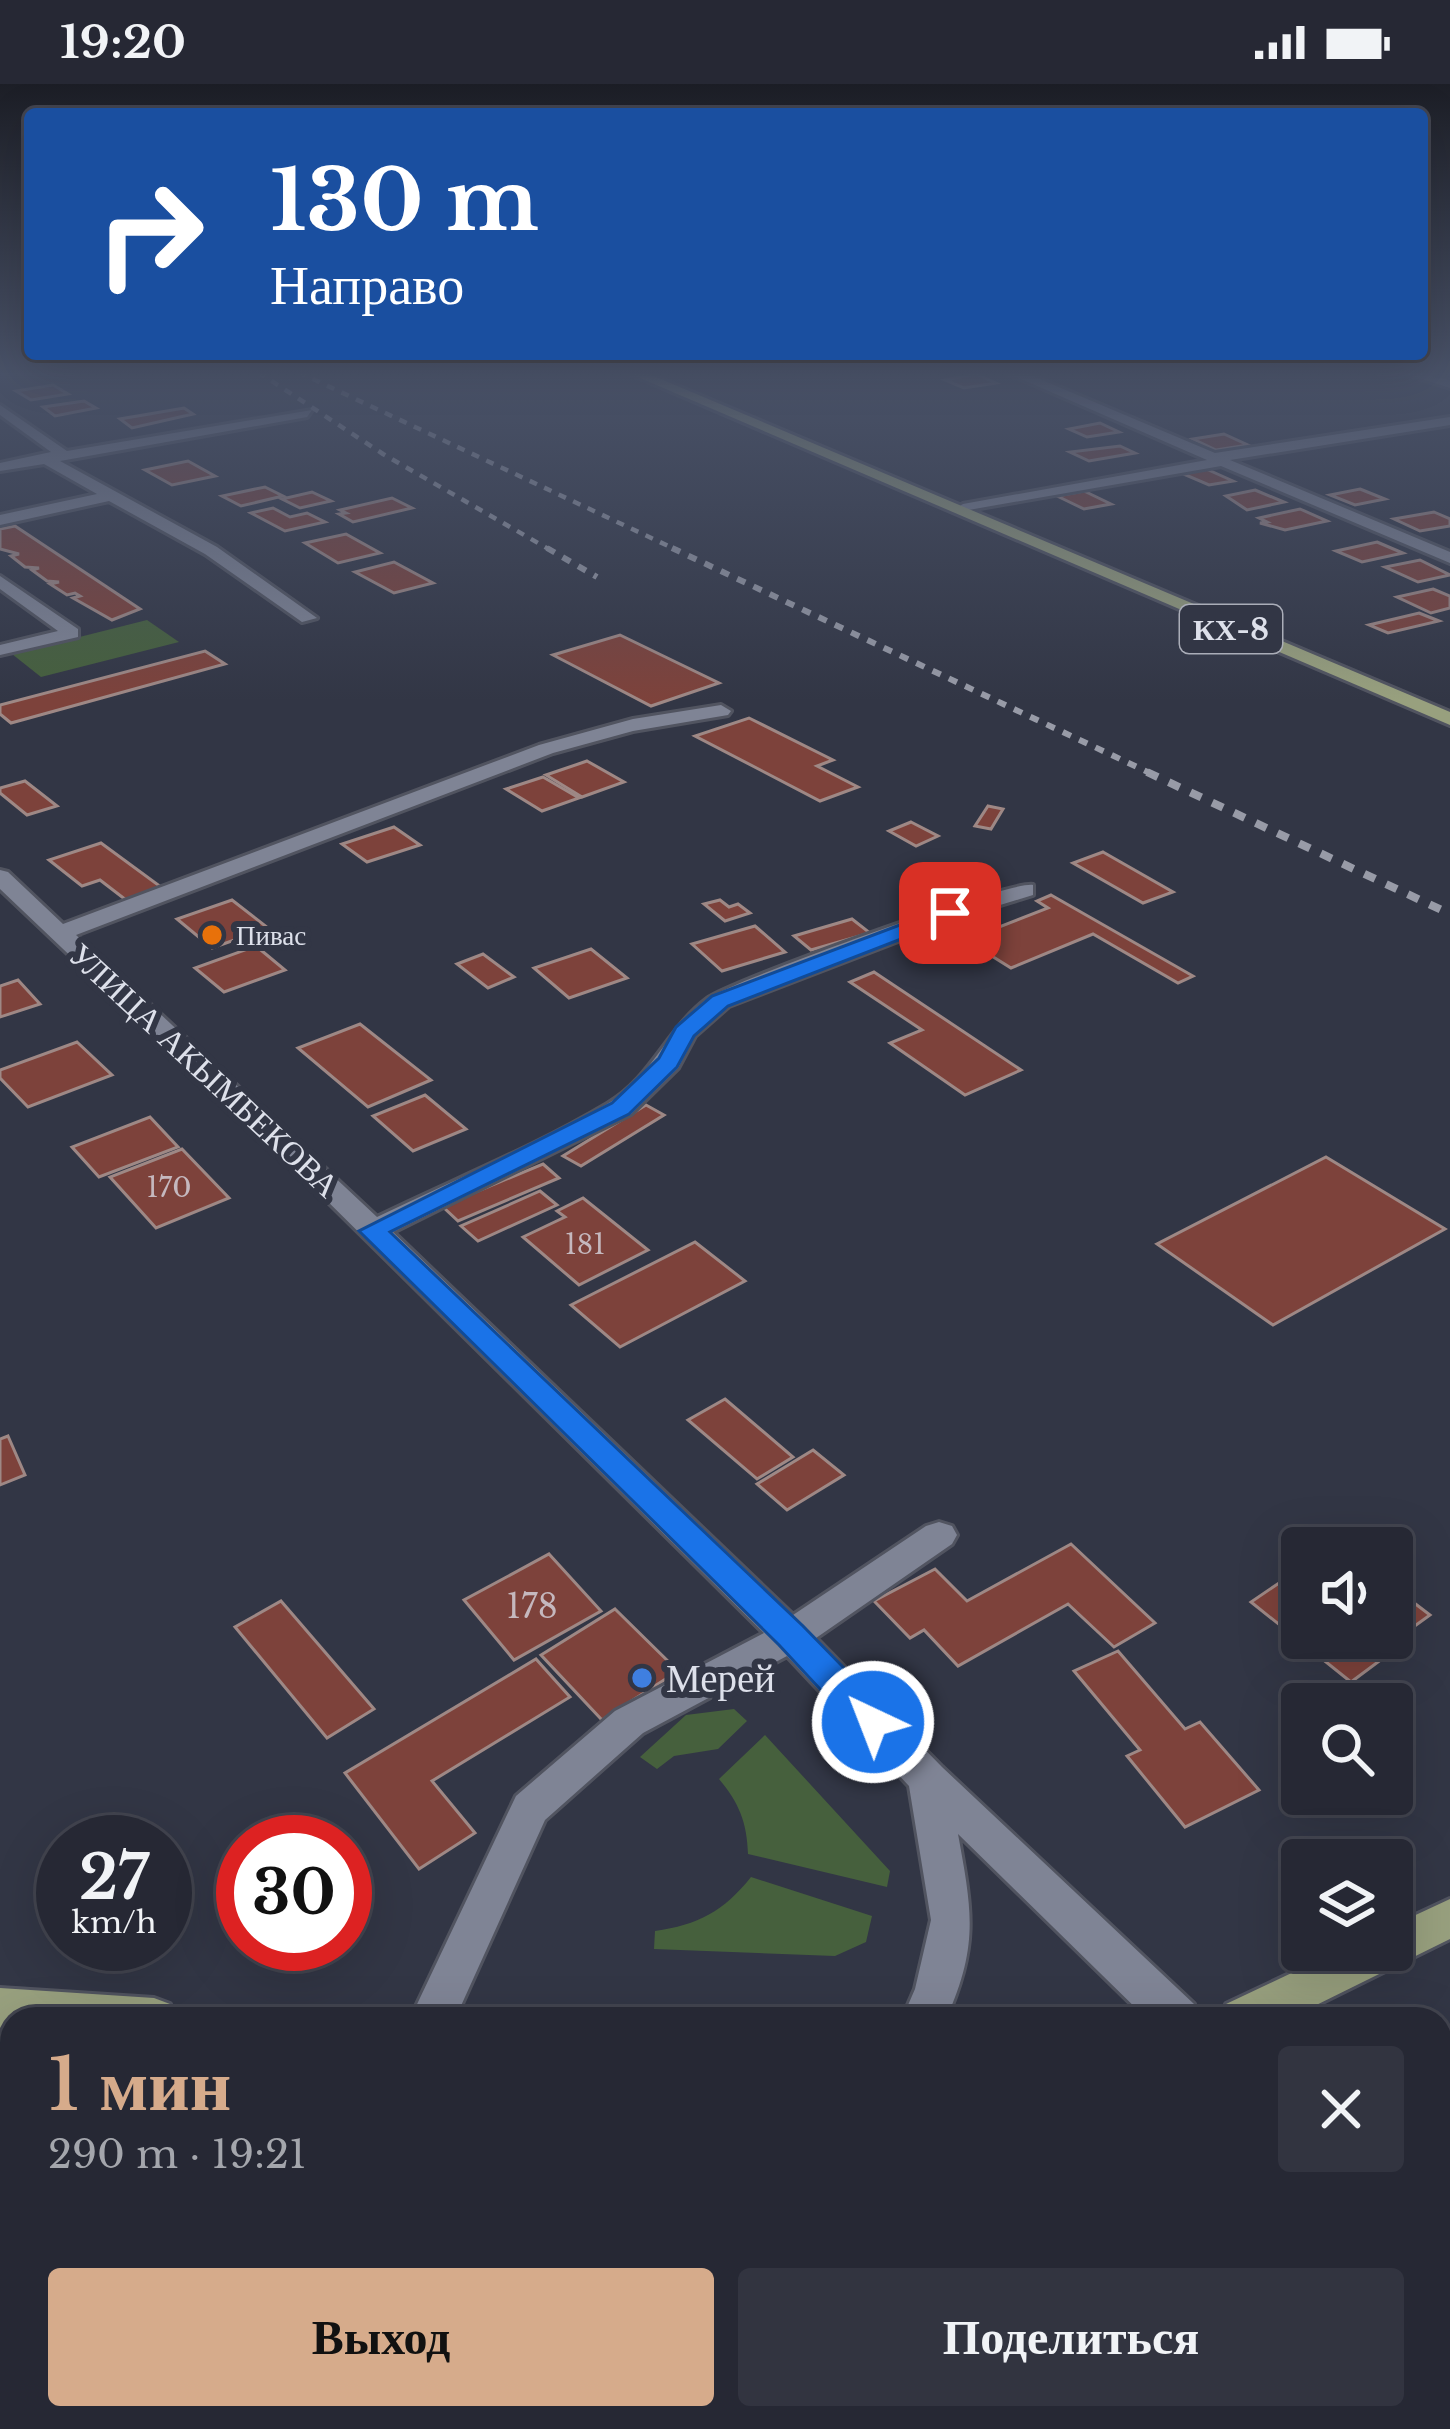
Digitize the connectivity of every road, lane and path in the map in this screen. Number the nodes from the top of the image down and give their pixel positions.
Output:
1 (82, 481) edge
2 (896, 481) edge
3 (1105, 481) edge
4 (1267, 481) edge
5 (105, 496) junction
6 (963, 509) junction
7 (0, 520) edge
8 (1016, 531) junction
9 (1450, 558) edge
10 (0, 581) edge
11 (1168, 584) junction
12 (1143, 592) junction
13 (308, 618) dead end
14 (0, 650) edge
15 (1450, 705) edge
16 (722, 711) dead end
17 (1450, 719) edge
18 (0, 877) edge
19 (1025, 890) dead end
20 (59, 933) junction
21 (373, 1231) junction
22 (939, 1535) dead end
23 (791, 1636) junction
24 (928, 1779) junction
25 (1450, 1918) edge
26 (1413, 1936) edge
27 (1342, 1971) edge
28 (438, 2007) edge
29 (929, 2007) edge
30 (1166, 2007) edge
31 (1268, 2007) edge

1 - 5 street
2 - 6 main road, КХ-8
3 - 6 street
4 - 9 street
5 - 7 street
5 - 13 street
6 - 8 main road, КХ-8
8 - 11 main road, КХ-8
8 - 12 main road, КХ-8
10 - 14 street
11 - 12 main road
11 - 15 main road, КХ-8
12 - 17 main road, КХ-8
16 - 20 street
18 - 20 street, УЛИЦА АКЫМБЕКОВА
19 - 21 street
20 - 21 street, УЛИЦА АКЫМБЕКОВА
21 - 23 street, УЛИЦА АКЫМБЕКОВА
22 - 23 street
23 - 24 street, УЛИЦА АКЫМБЕКОВА
23 - 28 street
24 - 29 street
24 - 30 street, УЛИЦА АКЫМБЕКОВА
25 - 26 main road
27 - 31 main road

